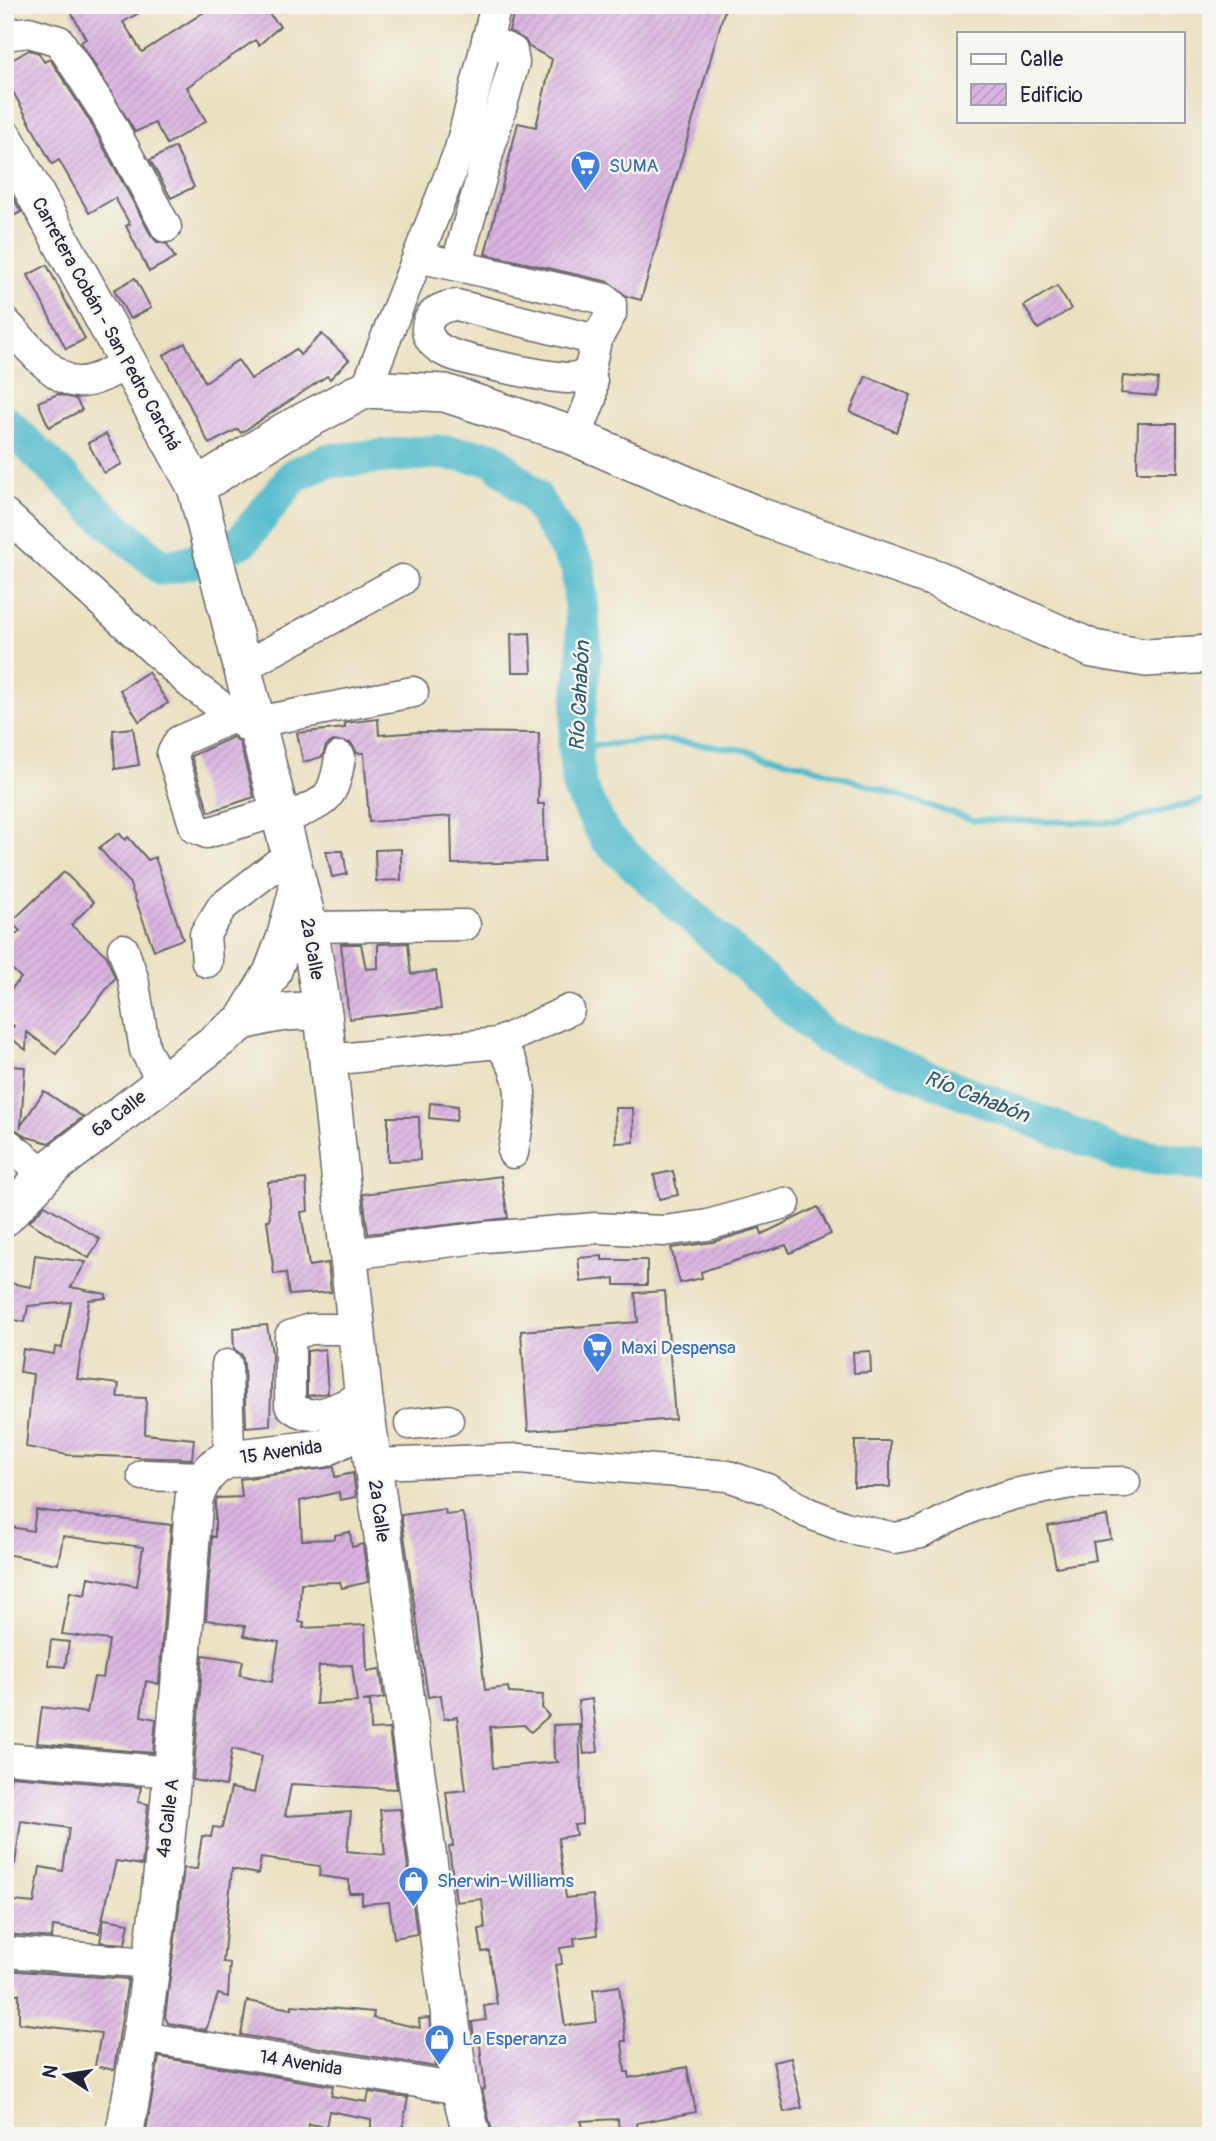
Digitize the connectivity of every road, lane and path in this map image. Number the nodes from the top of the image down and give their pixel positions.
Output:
1 (496, 5) edge
2 (5, 35) edge
3 (487, 40) junction
4 (5, 139) edge
5 (166, 227) dead end
6 (418, 257) junction
7 (457, 263) junction
8 (5, 322) edge
9 (596, 340) junction
10 (127, 364) junction
11 (590, 374) junction
12 (366, 389) junction
13 (576, 437) junction
14 (199, 499) junction
15 (5, 514) edge
16 (402, 580) dead end
17 (1211, 654) edge
18 (243, 667) junction
19 (413, 692) dead end
20 (250, 724) junction
21 (340, 757) dead end
22 (287, 842) junction
23 (465, 925) dead end
24 (309, 927) junction
25 (123, 949) dead end
26 (207, 962) dead end
27 (569, 1010) dead end
28 (323, 1014) junction
29 (243, 1021) junction
30 (498, 1043) junction
31 (328, 1060) junction
32 (162, 1081) junction
33 (5, 1142) edge
34 (513, 1153) dead end
35 (45, 1174) junction
36 (785, 1203) dead end
37 (5, 1217) edge
38 (350, 1254) junction
39 (359, 1329) junction
40 (227, 1365) dead end
41 (364, 1398) junction
42 (448, 1420) dead end
43 (410, 1423) dead end
44 (373, 1464) junction
45 (143, 1475) dead end
46 (209, 1478) junction
47 (1125, 1482) dead end
48 (5, 1758) edge
49 (173, 1772) junction
50 (5, 1952) edge
51 (150, 1963) junction
52 (143, 2037) junction
53 (460, 2089) junction
54 (124, 2136) edge
55 (472, 2136) edge

1 - 3 street
2 - 5 street
3 - 6 street
3 - 7 street
4 - 10 main road, Carretera Cobán - San Pedro Carchá
6 - 7 street
6 - 12 street
7 - 9 street
8 - 10 street
9 - 11 street
9 - 11 street
10 - 14 main road, Carretera Cobán - San Pedro Carchá
11 - 13 street
12 - 13 main road
12 - 14 main road
13 - 17 main road
14 - 18 main road, Carretera Cobán - San Pedro Carchá
15 - 20 street
16 - 18 street
18 - 20 main road, 2a Calle
19 - 20 street
20 - 22 main road, 2a Calle
20 - 22 street
21 - 22 street
22 - 24 main road, 2a Calle
22 - 26 street
22 - 29 main road, 6ª Calle
23 - 24 street
24 - 28 main road, 2a Calle
25 - 32 street
27 - 30 street
28 - 29 main road, 6ª Calle
28 - 31 main road, 2a Calle
29 - 32 main road, 6ª Calle
30 - 31 street
30 - 34 street
31 - 38 main road, 2a Calle
32 - 35 main road, 6ª Calle
33 - 35 street
35 - 37 main road, 6ª Calle
36 - 38 street
38 - 39 main road, 2a Calle
39 - 41 main road, 2a Calle
39 - 41 street
40 - 46 street
41 - 44 main road, 2a Calle
41 - 46 main road, 15 Avenida
42 - 43 street
44 - 47 street
44 - 53 main road, 2a Calle
45 - 46 street
46 - 49 main road, 4a Calle A
48 - 49 street
49 - 51 main road, 4a Calle A
50 - 51 street
51 - 52 main road, 4a Calle A
52 - 53 street, 14 Avenida
52 - 54 main road, 4a Calle A
53 - 55 main road, 2a Calle

